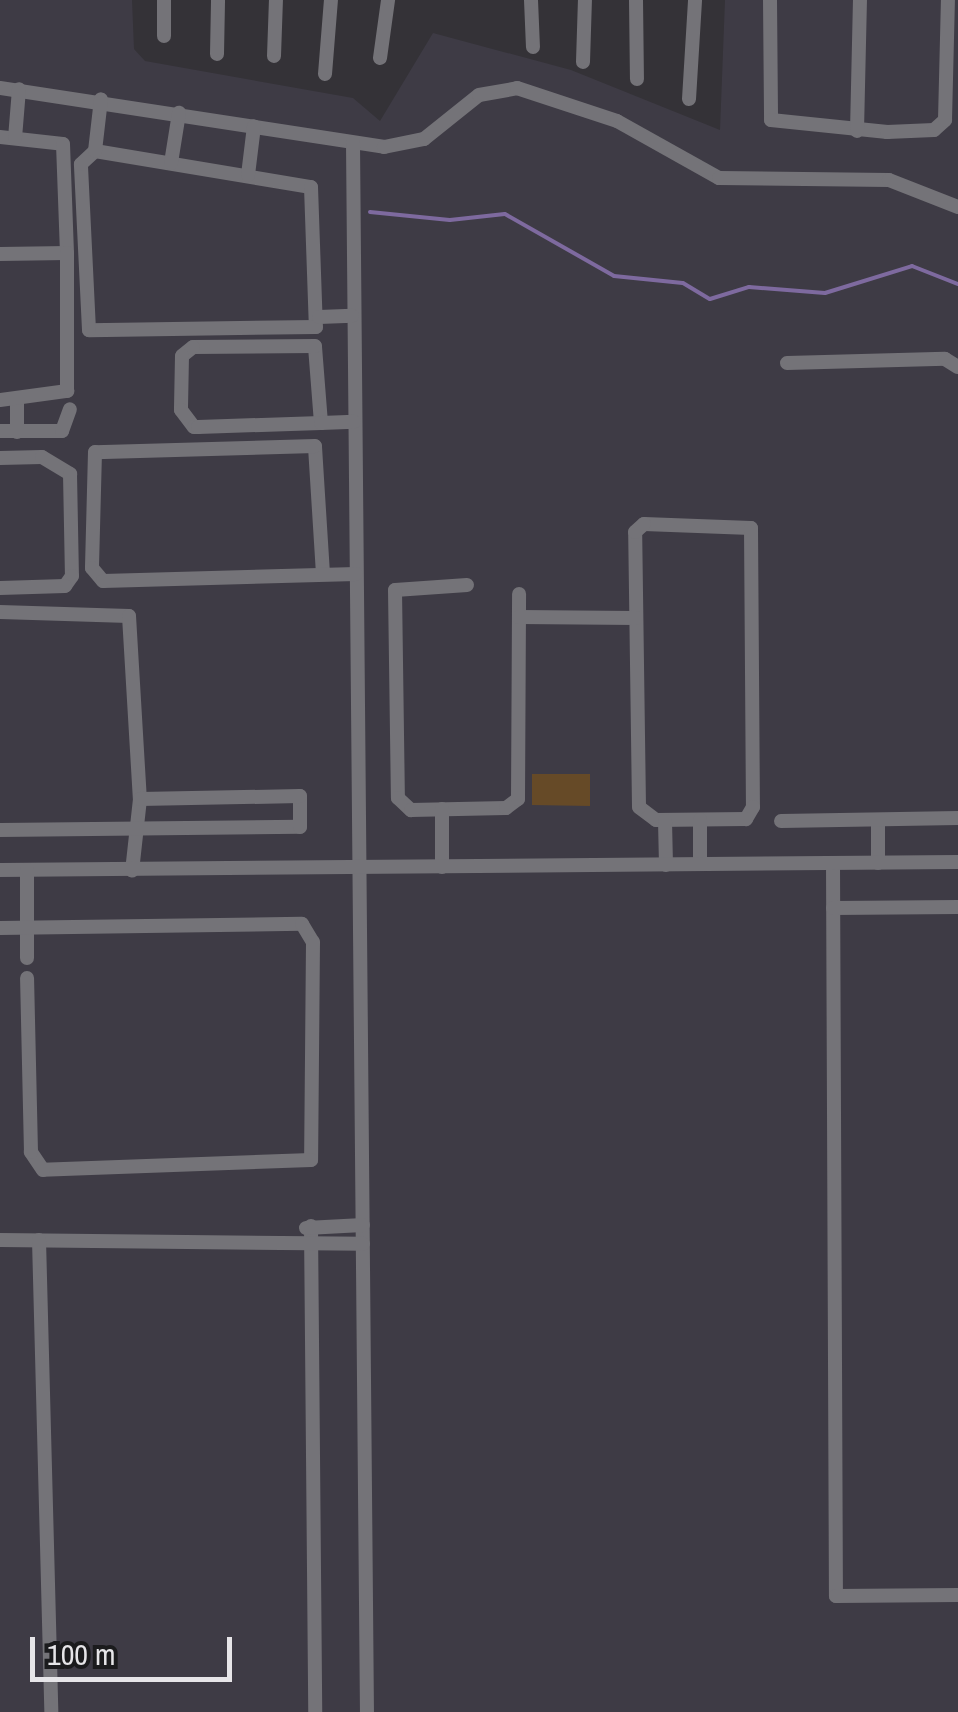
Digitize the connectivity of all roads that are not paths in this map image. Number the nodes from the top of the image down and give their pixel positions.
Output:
1 (164, 0) edge
2 (218, 0) edge
3 (276, 0) edge
4 (331, 0) edge
5 (388, 0) edge
6 (531, 0) edge
7 (585, 0) edge
8 (636, 0) edge
9 (696, 0) edge
10 (770, 0) edge
11 (860, 0) edge
12 (948, 0) edge
13 (164, 36) dead end
14 (533, 48) dead end
15 (217, 54) dead end
16 (274, 56) dead end
17 (380, 58) dead end
18 (583, 62) dead end
19 (325, 74) dead end
20 (637, 79) dead end
21 (0, 88) edge
22 (19, 90) junction
23 (101, 99) junction
24 (689, 99) dead end
25 (178, 113) junction
26 (254, 126) junction
27 (857, 132) junction
28 (8, 138) edge
29 (353, 143) junction
30 (95, 151) junction
31 (171, 162) junction
32 (248, 174) junction
33 (958, 206) edge
34 (67, 253) junction
35 (0, 254) edge
36 (352, 316) junction
37 (319, 317) junction
38 (788, 363) dead end
39 (958, 367) edge
40 (17, 399) junction
41 (0, 400) edge
42 (70, 410) dead end
43 (354, 422) junction
44 (321, 423) junction
45 (0, 432) edge
46 (17, 432) junction
47 (42, 432) junction
48 (42, 457) junction
49 (0, 458) edge
50 (323, 574) junction
51 (356, 574) junction
52 (467, 585) dead end
53 (0, 588) edge
54 (519, 594) dead end
55 (0, 612) edge
56 (519, 617) junction
57 (636, 618) junction
58 (140, 799) junction
59 (442, 809) junction
60 (958, 818) edge
61 (665, 820) junction
62 (700, 820) junction
63 (878, 820) junction
64 (781, 821) dead end
65 (132, 827) junction
66 (0, 830) edge
67 (878, 862) junction
68 (958, 862) edge
69 (833, 863) junction
70 (700, 864) junction
71 (666, 865) junction
72 (442, 867) junction
73 (359, 868) junction
74 (0, 870) edge
75 (27, 870) junction
76 (132, 871) junction
77 (958, 907) edge
78 (833, 908) junction
79 (28, 925) junction
80 (0, 928) edge
81 (27, 958) dead end
82 (27, 978) dead end
83 (362, 1225) junction
84 (311, 1226) junction
85 (288, 1238) junction
86 (0, 1240) edge
87 (39, 1240) junction
88 (363, 1244) junction
89 (311, 1245) junction
90 (958, 1595) edge
91 (51, 1712) edge
92 (316, 1712) edge
93 (367, 1712) edge

1 - 13 street
2 - 15 street
3 - 16 street
4 - 19 street
5 - 17 street
6 - 14 street
7 - 18 street
8 - 20 street
9 - 24 street
10 - 27 street
11 - 27 street
12 - 27 street
21 - 22 street
22 - 23 street
22 - 28 street
23 - 25 street
23 - 30 street
25 - 26 street
25 - 31 street
26 - 29 street
26 - 32 street
28 - 34 street
29 - 33 street
29 - 36 street
30 - 31 street
30 - 37 street
31 - 32 street
32 - 37 street
34 - 35 street
34 - 40 street
36 - 37 street
36 - 43 street
38 - 39 street
40 - 41 street
40 - 46 street
42 - 47 street
43 - 44 street
43 - 51 street
44 - 44 street
45 - 46 street
46 - 47 street
47 - 48 street
48 - 49 street
48 - 53 street
50 - 50 street
50 - 51 street
51 - 73 street
52 - 59 street
54 - 56 street
55 - 58 street
56 - 57 street
56 - 59 street
57 - 61 street
57 - 62 street
58 - 65 street
58 - 65 street
59 - 72 street
60 - 63 street
61 - 62 street
61 - 71 street
62 - 70 street
63 - 64 street
63 - 67 street
65 - 66 street
65 - 76 street
67 - 68 street
67 - 69 street
69 - 70 street
69 - 78 street
70 - 71 street
71 - 72 street
72 - 73 street
73 - 76 street
73 - 83 street
74 - 75 street
75 - 76 street
75 - 79 street
77 - 78 street
78 - 90 street
79 - 80 street
79 - 81 street
79 - 82 street
83 - 84 street
83 - 88 street
84 - 85 street
84 - 89 street
85 - 87 street
85 - 89 street
86 - 87 street
87 - 91 street
88 - 89 street
88 - 93 street
89 - 92 street

